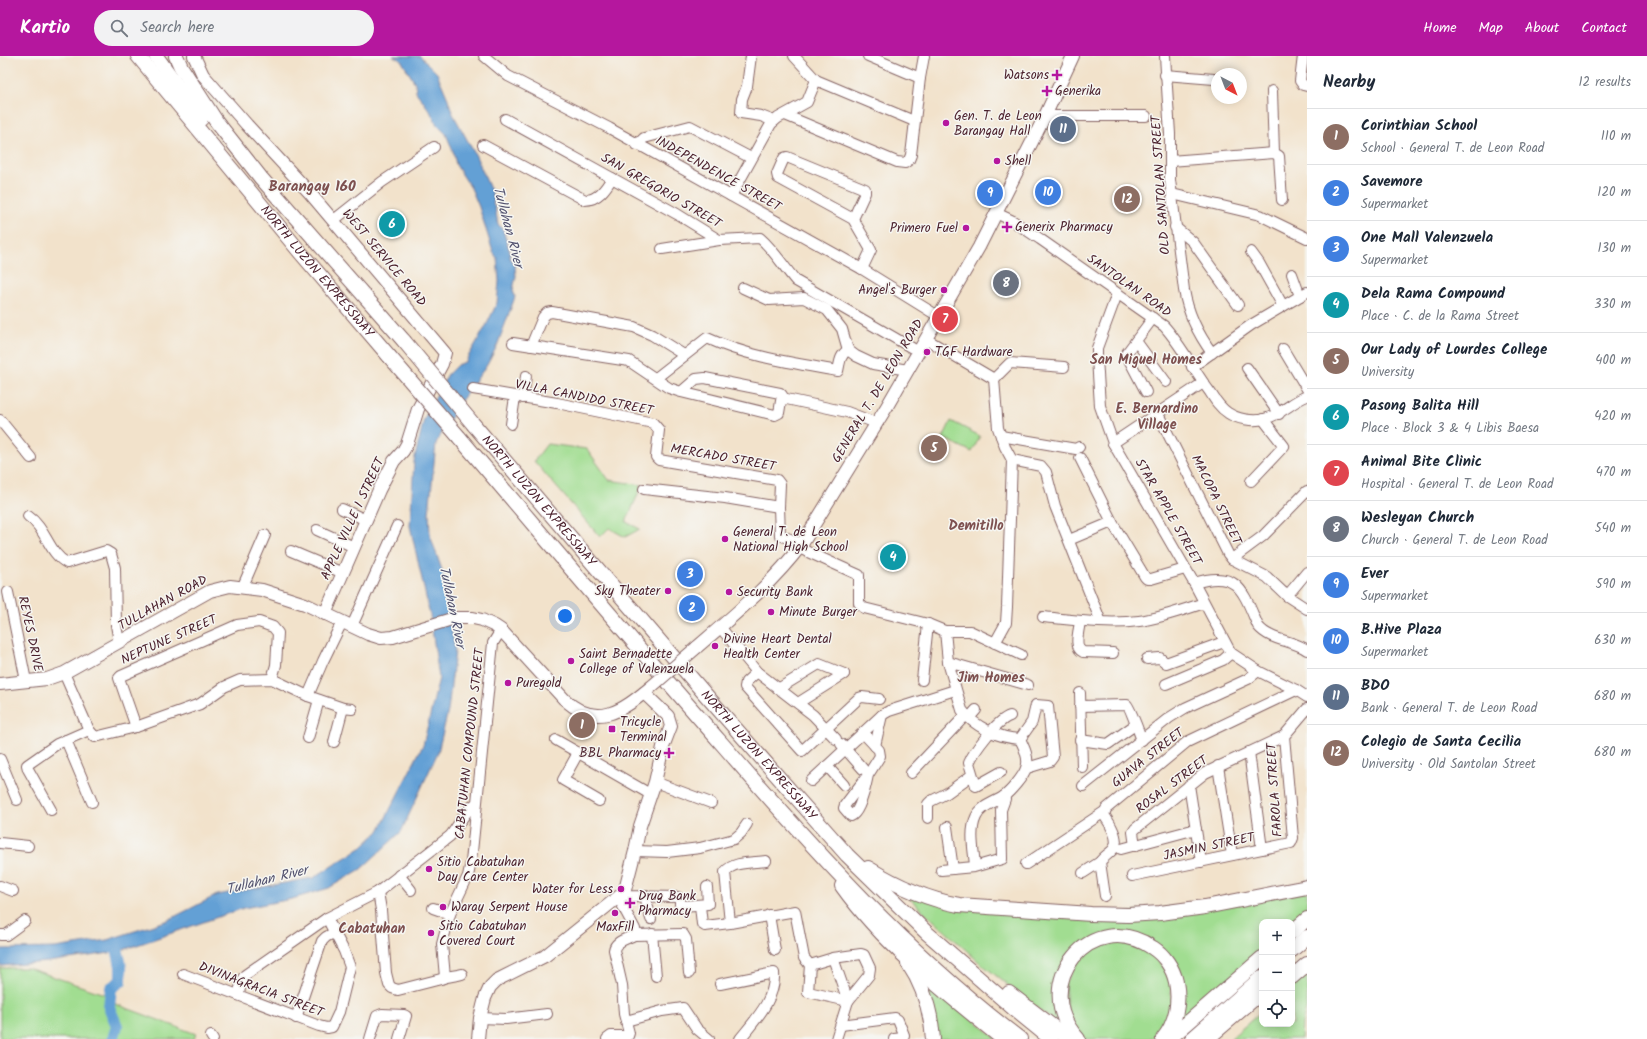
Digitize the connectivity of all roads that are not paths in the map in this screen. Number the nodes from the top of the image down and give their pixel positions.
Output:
1 (138, 56) edge
2 (156, 56) edge
3 (176, 56) edge
4 (194, 56) edge
5 (484, 56) edge
6 (751, 56) edge
7 (794, 56) edge
8 (868, 56) edge
9 (924, 56) edge
10 (1073, 56) edge
11 (1165, 56) edge
12 (1303, 56) edge
13 (1304, 67) edge
14 (1165, 75) junction
15 (920, 78) junction
16 (1211, 79) edge
17 (816, 80) junction
18 (1304, 84) edge
19 (1272, 91) dead end
20 (785, 115) junction
21 (1045, 116) junction
22 (1146, 116) dead end
23 (505, 119) dead end
24 (774, 121) junction
25 (914, 121) junction
26 (637, 144) junction
27 (483, 145) dead end
28 (434, 147) dead end
29 (1277, 154) junction
30 (751, 158) junction
31 (1170, 161) junction
32 (612, 178) junction
33 (249, 189) junction
34 (1172, 194) junction
35 (731, 196) junction
36 (1282, 200) dead end
37 (996, 213) junction
38 (853, 219) junction
39 (334, 220) junction
40 (1175, 227) junction
41 (1307, 238) edge
42 (719, 240) junction
43 (662, 249) dead end
44 (1251, 252) dead end
45 (862, 269) junction
46 (1292, 274) dead end
47 (743, 288) dead end
48 (1117, 294) junction
49 (1304, 294) edge
50 (1238, 305) dead end
51 (1283, 306) junction
52 (938, 316) junction
53 (1153, 318) junction
54 (926, 339) junction
55 (1136, 341) junction
56 (513, 343) dead end
57 (531, 346) junction
58 (1283, 349) dead end
59 (848, 350) junction
60 (444, 351) joint
61 (919, 352) junction
62 (1212, 353) junction
63 (684, 355) junction
64 (1064, 367) dead end
65 (1192, 367) junction
66 (1247, 368) dead end
67 (908, 370) junction
68 (526, 376) dead end
69 (656, 378) junction
70 (994, 379) junction
71 (1166, 382) dead end
72 (1203, 383) junction
73 (473, 389) dead end
74 (1307, 389) edge
75 (681, 392) junction
76 (1146, 392) dead end
77 (1307, 396) edge
78 (519, 398) junction
79 (782, 398) junction
80 (1158, 414) junction
81 (1279, 414) junction
82 (1263, 419) junction
83 (0, 420) edge
84 (876, 423) junction
85 (511, 424) dead end
86 (1000, 436) junction
87 (1113, 443) junction
88 (1079, 447) dead end
89 (31, 458) dead end
90 (1080, 458) dead end
91 (657, 459) joint
92 (1012, 460) junction
93 (1251, 481) dead end
94 (644, 489) dead end
95 (1307, 492) edge
96 (779, 507) junction
97 (342, 509) dead end
98 (28, 516) dead end
99 (366, 520) junction
100 (1112, 522) junction
101 (397, 526) dead end
102 (317, 530) dead end
103 (264, 535) dead end
104 (1069, 540) junction
105 (800, 546) junction
106 (354, 547) junction
107 (291, 550) dead end
108 (1232, 559) junction
109 (1185, 569) junction
110 (1307, 572) edge
111 (343, 573) junction
112 (1194, 583) junction
113 (243, 586) junction
114 (8, 592) dead end
115 (1287, 596) junction
116 (1204, 602) junction
117 (1306, 608) edge
118 (325, 614) junction
119 (1043, 617) dead end
120 (455, 618) joint
121 (1080, 622) junction
122 (1101, 622) junction
123 (347, 624) junction
124 (928, 624) junction
125 (720, 627) junction
126 (501, 630) junction
127 (945, 631) junction
128 (120, 642) junction
129 (1224, 642) junction
130 (995, 643) junction
131 (1307, 650) edge
132 (1113, 652) dead end
133 (1231, 653) junction
134 (1021, 655) dead end
135 (1147, 659) dead end
136 (948, 662) junction
137 (1258, 671) junction
138 (757, 672) junction
139 (64, 673) junction
140 (272, 679) junction
141 (922, 680) dead end
142 (26, 681) junction
143 (0, 684) edge
144 (1166, 684) dead end
145 (1028, 685) dead end
146 (778, 689) junction
147 (648, 690) junction
148 (955, 690) junction
149 (1296, 690) junction
150 (1080, 693) dead end
151 (308, 696) junction
152 (1307, 697) edge
153 (319, 700) junction
154 (798, 703) junction
155 (1080, 706) junction
156 (1307, 709) edge
157 (886, 712) junction
158 (970, 714) junction
159 (1010, 716) dead end
160 (1135, 725) junction
161 (136, 727) junction
162 (826, 729) junction
163 (990, 732) junction
164 (92, 733) junction
165 (863, 733) junction
166 (1284, 736) junction
167 (308, 738) dead end
168 (1020, 739) junction
169 (66, 740) junction
170 (556, 740) dead end
171 (1080, 740) junction
172 (1142, 740) junction
173 (334, 742) dead end
174 (875, 746) junction
175 (845, 749) junction
176 (1249, 752) junction
177 (578, 753) junction
178 (0, 759) edge
179 (827, 766) junction
180 (1218, 766) junction
181 (1082, 767) dead end
182 (1027, 768) junction
183 (1001, 772) dead end
184 (911, 773) dead end
185 (972, 774) junction
186 (811, 781) dead end
187 (655, 782) junction
188 (844, 785) dead end
189 (1189, 785) junction
190 (1083, 786) dead end
191 (650, 794) junction
192 (1004, 796) junction
193 (17, 800) dead end
194 (599, 801) dead end
195 (92, 802) dead end
196 (712, 803) dead end
197 (476, 804) junction
198 (51, 810) dead end
199 (1104, 812) junction
200 (928, 818) dead end
201 (747, 824) dead end
202 (947, 827) dead end
203 (1196, 829) junction
204 (0, 843) edge
205 (1292, 843) joint
206 (28, 846) dead end
207 (1135, 846) junction
208 (1262, 848) junction
209 (1121, 849) dead end
210 (636, 851) junction
211 (819, 853) junction
212 (847, 855) junction
213 (1232, 855) junction
214 (766, 862) dead end
215 (1100, 862) junction
216 (1201, 862) junction
217 (1026, 864) dead end
218 (975, 866) junction
219 (953, 869) junction
220 (941, 870) dead end
221 (1083, 873) dead end
222 (399, 875) junction
223 (1132, 876) dead end
224 (0, 886) edge
225 (707, 886) dead end
226 (1307, 887) edge
227 (411, 890) dead end
228 (13, 891) dead end
229 (378, 892) junction
230 (620, 895) junction
231 (645, 896) junction
232 (1105, 896) dead end
233 (700, 906) junction
234 (434, 908) dead end
235 (450, 914) junction
236 (769, 915) junction
237 (326, 918) junction
238 (651, 919) dead end
239 (1307, 919) edge
240 (25, 921) dead end
241 (730, 923) junction
242 (1295, 929) edge
243 (335, 932) junction
244 (652, 934) junction
245 (0, 935) edge
246 (634, 935) junction
247 (1307, 937) edge
248 (1295, 947) edge
249 (775, 950) dead end
250 (900, 951) junction
251 (1307, 952) edge
252 (833, 958) junction
253 (958, 959) junction
254 (1259, 961) edge
255 (1295, 962) edge
256 (1307, 964) edge
257 (810, 965) junction
258 (689, 973) dead end
259 (183, 974) dead end
260 (462, 974) dead end
261 (1295, 974) edge
262 (656, 976) dead end
263 (445, 977) junction
264 (1259, 980) edge
265 (720, 984) dead end
266 (238, 995) junction
267 (1259, 995) edge
268 (848, 1001) junction
269 (1259, 1006) edge
270 (547, 1014) dead end
271 (296, 1018) junction
272 (480, 1018) junction
273 (626, 1021) junction
274 (841, 1025) junction
275 (370, 1039) edge
276 (398, 1039) edge
277 (478, 1039) edge
278 (607, 1039) edge
279 (709, 1039) edge
280 (740, 1039) edge
281 (836, 1039) edge
282 (894, 1039) edge
283 (933, 1039) edge
284 (1003, 1039) edge
285 (1020, 1039) edge
286 (1051, 1039) edge
287 (1069, 1039) edge
288 (1078, 1039) edge
289 (1163, 1039) edge
290 (1169, 1039) edge
291 (1192, 1039) edge
292 (1207, 1039) edge
293 (1221, 1039) edge

1 - 33 highway, NORTH LUZON EXPRESSWAY
2 - 33 highway, NORTH LUZON EXPRESSWAY
3 - 212 highway, NORTH LUZON EXPRESSWAY, bridge
4 - 39 main road, WEST SERVICE ROAD
5 - 26 street, INDEPENDENCE STREET
6 - 24 street
7 - 17 street
8 - 15 street
9 - 15 street
10 - 21 main road, GENERAL T. DE LEON ROAD
11 - 14 street, OLD SANTOLAN STREET
12 - 13 street
13 - 18 street
14 - 16 street
14 - 31 street, OLD SANTOLAN STREET
15 - 25 street
17 - 20 street
17 - 25 street
19 - 29 street
20 - 24 street
20 - 25 street
21 - 22 street
21 - 37 main road, GENERAL T. DE LEON ROAD
23 - 32 street, SAN GREGORIO STREET
24 - 30 street
26 - 30 street
26 - 35 street, INDEPENDENCE STREET
27 - 32 street
28 - 39 street
29 - 31 street
29 - 36 street
30 - 35 street
31 - 34 street, OLD SANTOLAN STREET
32 - 42 street, SAN GREGORIO STREET
33 - 211 highway, NORTH LUZON EXPRESSWAY, bridge
34 - 40 street, OLD SANTOLAN STREET
34 - 41 street
35 - 45 street, INDEPENDENCE STREET
37 - 48 street, SANTOLAN ROAD
37 - 52 main road, GENERAL T. DE LEON ROAD
38 - 38 street
38 - 45 street
39 - 60 main road, WEST SERVICE ROAD
40 - 50 street
40 - 62 street, OLD SANTOLAN STREET
42 - 43 street
42 - 61 street, SAN GREGORIO STREET
44 - 51 street
45 - 52 street, INDEPENDENCE STREET
46 - 49 street
47 - 59 street
48 - 53 street, SANTOLAN ROAD
48 - 87 street, STAR APPLE STREET
49 - 51 street
51 - 62 street
52 - 54 main road, GENERAL T. DE LEON ROAD
53 - 55 street
53 - 65 street, SANTOLAN ROAD
54 - 61 main road, GENERAL T. DE LEON ROAD
54 - 70 street
55 - 71 street
55 - 76 street
56 - 57 street
57 - 63 street
57 - 69 street
58 - 74 street
59 - 63 street
59 - 67 street
60 - 99 main road, APPLE VILLE 1 STREET
61 - 67 main road, GENERAL T. DE LEON ROAD
62 - 65 street
63 - 69 street
64 - 70 street
65 - 72 street, SANTOLAN ROAD
66 - 81 street
67 - 84 main road, GENERAL T. DE LEON ROAD
68 - 78 street
69 - 75 street
70 - 86 street
72 - 80 street
72 - 82 street, SANTOLAN ROAD
73 - 78 street, VILLA CANDIDO STREET
75 - 79 street
75 - 79 street
77 - 81 street, SANTOLAN ROAD
78 - 85 street
78 - 91 street, VILLA CANDIDO STREET
79 - 84 street
80 - 87 street
80 - 108 street, MACOPA STREET
81 - 82 street, SANTOLAN ROAD
82 - 93 street
83 - 89 street
84 - 105 main road, GENERAL T. DE LEON ROAD
86 - 88 street
86 - 92 street
87 - 109 street, STAR APPLE STREET
90 - 100 street
91 - 96 street, MERCADO STREET
92 - 104 street
92 - 130 street
94 - 96 street
95 - 108 street
96 - 105 street, MERCADO STREET
97 - 99 street
98 - 128 street
99 - 106 main road, APPLE VILLE 1 STREET
100 - 104 street
100 - 109 street
101 - 123 street
102 - 106 street
103 - 113 street
104 - 122 street
105 - 124 street
105 - 125 main road, GENERAL T. DE LEON ROAD
106 - 111 main road, APPLE VILLE 1 STREET
107 - 111 street
108 - 115 street, MACOPA STREET
109 - 112 street, STAR APPLE STREET
110 - 115 street
111 - 118 main road, APPLE VILLE 1 STREET
112 - 116 street, STAR APPLE STREET
112 - 131 street
113 - 118 main road, TULLAHAN ROAD
113 - 128 main road, TULLAHAN ROAD
114 - 142 street, REYES DRIVE
115 - 117 street, MACOPA STREET
116 - 122 street
116 - 129 street, STAR APPLE STREET
118 - 123 main road, TULLAHAN ROAD
119 - 121 street
120 - 123 main road, TULLAHAN ROAD
120 - 126 main road, GENERAL T. DE LEON ROAD
121 - 122 street
121 - 132 street
123 - 151 street
124 - 127 street
124 - 141 street
125 - 138 street
125 - 147 main road, GENERAL T. DE LEON ROAD, bridge
126 - 147 main road, GENERAL T. DE LEON ROAD
126 - 197 street, CABATUHAN COMPOUND STREET
127 - 130 street
127 - 136 street
128 - 139 main road, TULLAHAN ROAD
129 - 133 street, STAR APPLE STREET
129 - 135 street
130 - 134 street
133 - 137 street, STAR APPLE STREET
133 - 144 street
136 - 145 street
136 - 148 street
137 - 149 street, STAR APPLE STREET
137 - 172 street
138 - 146 street
138 - 162 street
139 - 142 main road, TULLAHAN ROAD
139 - 164 street
140 - 151 street
140 - 161 street
140 - 161 street, NEPTUNE STREET
142 - 143 main road, TULLAHAN ROAD
146 - 154 street
146 - 154 street
147 - 187 main road
148 - 157 street
148 - 158 street
149 - 152 street, STAR APPLE STREET
149 - 199 street, GUAVA STREET
150 - 155 street
151 - 153 street
153 - 167 street
153 - 173 street
154 - 162 street
155 - 160 street
155 - 171 street
156 - 166 street
157 - 162 street
157 - 165 street
157 - 174 street
158 - 163 street
158 - 184 street
159 - 163 street
160 - 171 street
160 - 172 street
161 - 164 street
162 - 175 street
163 - 168 street
163 - 185 street
164 - 169 street
165 - 174 street
165 - 175 street
166 - 176 street, ROSAL STREET
166 - 205 street, FAROLA STREET
168 - 182 street
168 - 182 street
169 - 195 street
169 - 198 street
170 - 177 street
171 - 181 street
172 - 190 street
174 - 175 street
175 - 179 street
176 - 180 street, ROSAL STREET
176 - 208 street
177 - 191 street
177 - 194 street
178 - 193 street
179 - 186 street
179 - 188 street
180 - 189 street, ROSAL STREET
180 - 213 street
182 - 192 street
183 - 185 street
185 - 200 street
187 - 191 main road
187 - 196 street
189 - 203 street
189 - 207 street, ROSAL STREET
191 - 210 main road
192 - 218 street
192 - 218 street
197 - 222 street
197 - 235 street, CABATUHAN COMPOUND STREET
199 - 215 street
199 - 217 street, GUAVA STREET
201 - 210 street
202 - 219 street
203 - 207 street
203 - 216 street
204 - 206 street
205 - 208 street, JASMIN STREET
207 - 209 street
208 - 213 street, JASMIN STREET
210 - 230 main road
211 - 250 highway
211 - 285 highway, NORTH LUZON EXPRESSWAY
212 - 226 highway
212 - 253 highway, NORTH LUZON EXPRESSWAY
213 - 216 street, JASMIN STREET
214 - 241 street
215 - 221 street
215 - 232 street
216 - 223 street, JASMIN STREET
218 - 219 street
219 - 220 street
222 - 227 street
222 - 229 street
224 - 228 street
225 - 233 street
229 - 237 street
229 - 263 street
230 - 231 street
230 - 246 street
230 - 272 main road
231 - 233 street
231 - 238 street
233 - 241 street
234 - 235 street
235 - 263 street, CABATUHAN COMPOUND STREET
236 - 241 street
236 - 249 street
236 - 257 street
237 - 243 street, DIVINAGRACIA STREET
237 - 266 street
239 - 242 highway
240 - 245 street
243 - 271 street
243 - 271 street, DIVINAGRACIA STREET
244 - 246 street
244 - 258 street
244 - 262 street
246 - 273 street
247 - 248 highway
250 - 283 highway
250 - 284 highway
251 - 255 highway
252 - 257 street
252 - 268 street
252 - 268 street
253 - 286 highway, NORTH LUZON EXPRESSWAY
253 - 287 highway
254 - 290 highway
256 - 261 highway
257 - 268 street
259 - 266 street, DIVINAGRACIA STREET
260 - 263 street
264 - 291 highway
265 - 280 street
266 - 271 street, DIVINAGRACIA STREET
267 - 292 highway
268 - 274 street
269 - 293 highway
270 - 272 street
272 - 277 main road
273 - 278 street
273 - 279 street
274 - 281 street
274 - 282 street
275 - 276 street
288 - 289 highway

